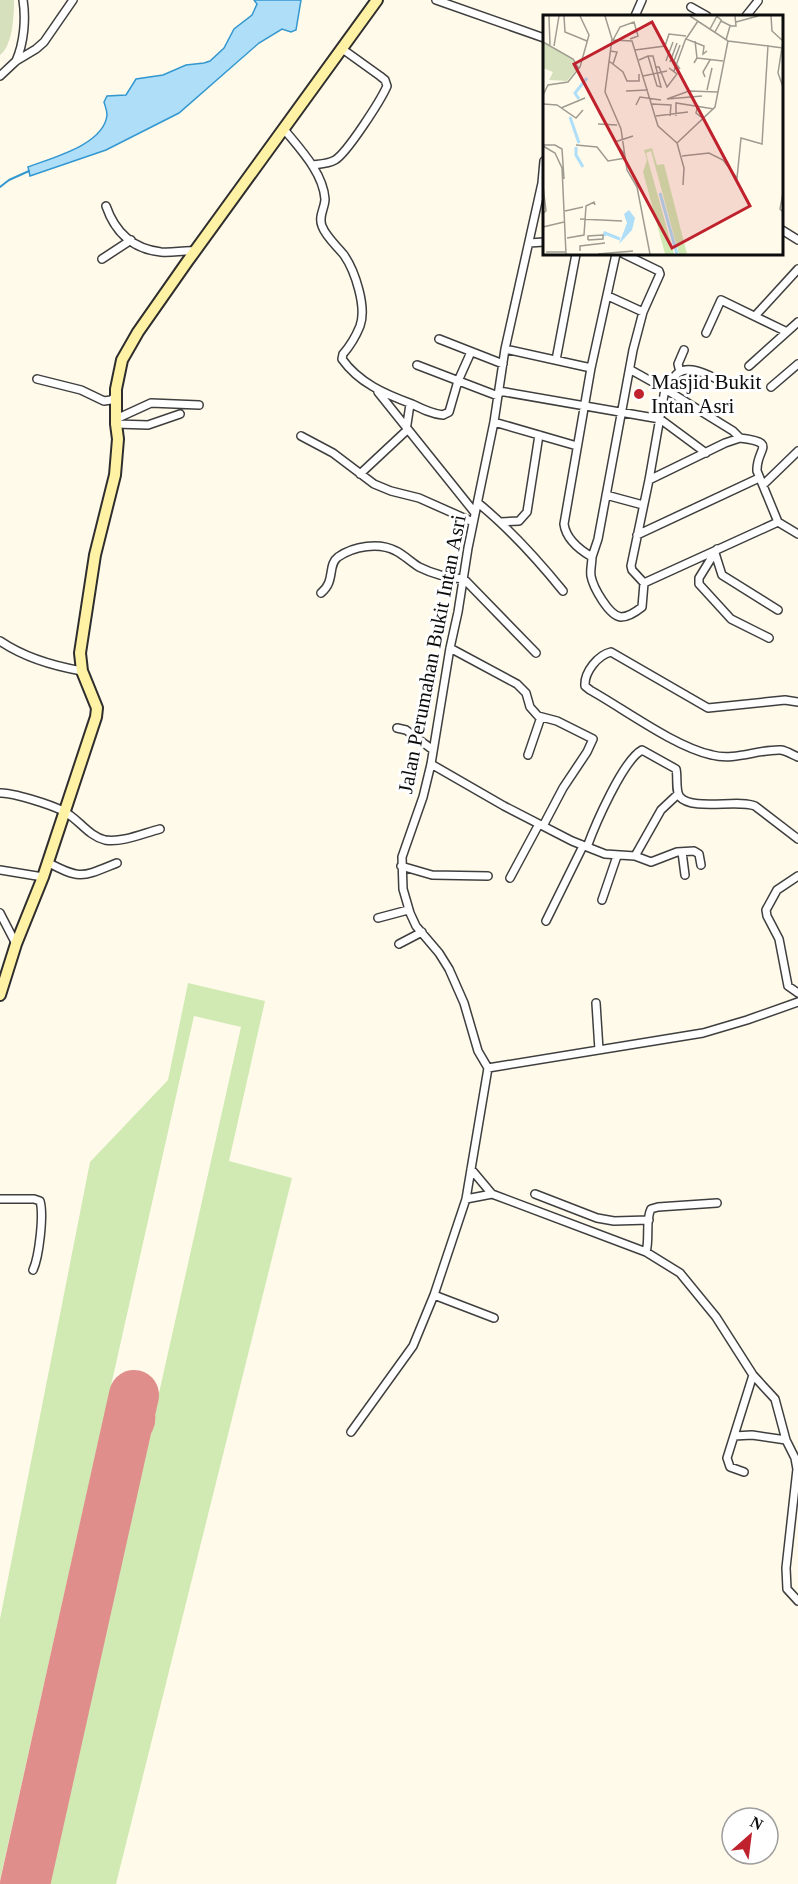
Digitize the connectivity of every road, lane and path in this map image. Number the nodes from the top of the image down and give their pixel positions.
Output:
1 (22, 0) edge
2 (73, 0) edge
3 (377, 0) edge
4 (436, 0) edge
5 (642, 0) edge
6 (758, 1) edge
7 (690, 7) dead end
8 (635, 15) edge
9 (705, 15) edge
10 (747, 15) edge
11 (543, 38) edge
12 (341, 48) junction
13 (16, 61) junction
14 (0, 76) edge
15 (284, 128) junction
16 (312, 165) junction
17 (543, 172) edge
18 (106, 206) dead end
19 (783, 231) edge
20 (132, 240) junction
21 (798, 240) edge
22 (543, 242) edge
23 (529, 243) junction
24 (195, 250) junction
25 (576, 255) edge
26 (616, 255) edge
27 (635, 256) edge
28 (102, 259) dead end
29 (798, 269) edge
30 (608, 296) junction
31 (643, 312) junction
32 (755, 316) junction
33 (798, 322) edge
34 (788, 332) junction
35 (706, 333) dead end
36 (439, 339) dead end
37 (505, 349) junction
38 (684, 351) dead end
39 (471, 352) junction
40 (556, 360) junction
41 (503, 364) junction
42 (798, 364) edge
43 (417, 365) dead end
44 (748, 366) dead end
45 (591, 368) junction
46 (630, 370) junction
47 (680, 372) junction
48 (36, 380) dead end
49 (458, 381) junction
50 (722, 381) dead end
51 (771, 387) dead end
52 (375, 388) junction
53 (665, 389) junction
54 (498, 393) junction
55 (116, 396) junction
56 (410, 404) junction
57 (199, 405) dead end
58 (584, 406) junction
59 (622, 412) junction
60 (180, 414) dead end
61 (660, 419) junction
62 (116, 422) junction
63 (494, 422) junction
64 (407, 426) junction
65 (539, 435) junction
66 (301, 436) dead end
67 (740, 438) junction
68 (577, 446) junction
69 (798, 451) edge
70 (706, 453) junction
71 (360, 474) junction
72 (649, 480) junction
73 (761, 482) junction
74 (606, 495) junction
75 (478, 504) junction
76 (643, 505) junction
77 (475, 513) junction
78 (473, 522) junction
79 (501, 522) junction
80 (778, 522) junction
81 (798, 534) edge
82 (637, 535) junction
83 (716, 551) junction
84 (592, 557) junction
85 (464, 579) junction
86 (644, 583) junction
87 (563, 591) dead end
88 (321, 593) dead end
89 (778, 610) dead end
90 (769, 638) dead end
91 (0, 641) edge
92 (450, 648) junction
93 (536, 654) dead end
94 (82, 671) junction
95 (798, 702) edge
96 (541, 717) junction
97 (397, 728) dead end
98 (433, 750) junction
99 (528, 754) dead end
100 (798, 757) edge
101 (431, 764) junction
102 (0, 794) edge
103 (678, 794) junction
104 (64, 811) junction
105 (541, 825) junction
106 (160, 829) dead end
107 (798, 839) edge
108 (585, 846) junction
109 (682, 852) junction
110 (617, 856) junction
111 (635, 856) junction
112 (47, 862) junction
113 (117, 863) dead end
114 (701, 865) dead end
115 (401, 866) junction
116 (0, 870) edge
117 (685, 875) dead end
118 (488, 876) dead end
119 (798, 876) edge
120 (43, 877) junction
121 (510, 878) dead end
122 (602, 900) dead end
123 (408, 910) junction
124 (0, 913) edge
125 (378, 918) dead end
126 (546, 921) dead end
127 (422, 932) junction
128 (16, 944) junction
129 (399, 944) dead end
130 (4, 969) edge
131 (798, 993) edge
132 (0, 995) edge
133 (798, 1002) edge
134 (597, 1003) dead end
135 (599, 1050) junction
136 (488, 1068) junction
137 (471, 1169) junction
138 (492, 1194) junction
139 (535, 1194) dead end
140 (0, 1199) edge
141 (466, 1199) junction
142 (717, 1203) dead end
143 (583, 1214) junction
144 (649, 1220) junction
145 (579, 1225) junction
146 (646, 1252) junction
147 (33, 1270) dead end
148 (434, 1295) junction
149 (494, 1318) dead end
150 (753, 1375) junction
151 (351, 1432) dead end
152 (734, 1436) junction
153 (786, 1440) junction
154 (744, 1472) dead end
155 (798, 1601) edge

1 - 13 street
2 - 13 street
3 - 12 street
4 - 11 street
5 - 8 street
6 - 10 street
7 - 9 street
12 - 15 street
12 - 16 street
13 - 14 street
15 - 16 street
15 - 24 street
16 - 52 street
17 - 23 street, Jalan Perumahan Bukit Intan Asri
18 - 20 street
19 - 21 street
20 - 24 street
20 - 28 street
22 - 23 street
23 - 37 street, Jalan Perumahan Bukit Intan Asri
24 - 55 street
25 - 40 street
26 - 30 street
27 - 31 street
29 - 32 street
30 - 31 street
30 - 45 street
31 - 46 street
32 - 34 street
32 - 35 street
33 - 34 street
34 - 44 street
36 - 39 street
37 - 40 street
37 - 41 street, Jalan Perumahan Bukit Intan Asri
38 - 47 street
39 - 41 street
39 - 49 street
40 - 45 street
41 - 54 street, Jalan Perumahan Bukit Intan Asri
42 - 51 street
43 - 49 street
45 - 58 street
46 - 53 street
46 - 59 street
47 - 50 street
47 - 53 street
48 - 55 street
49 - 54 street
49 - 56 street
52 - 56 street
52 - 64 street
53 - 61 street
53 - 67 street
54 - 58 street
54 - 63 street, Jalan Perumahan Bukit Intan Asri
55 - 62 street
56 - 64 street
57 - 62 street
58 - 59 street
58 - 68 street
59 - 61 street
59 - 74 street
60 - 62 street
61 - 70 street
61 - 72 street
62 - 94 street
63 - 65 street
63 - 75 street, Jalan Perumahan Bukit Intan Asri
64 - 71 street
64 - 77 street
65 - 68 street
65 - 79 street
66 - 71 street
67 - 70 street
67 - 73 street
68 - 84 street
69 - 73 street
70 - 72 street
71 - 78 street
72 - 76 street
73 - 80 street
73 - 82 street
74 - 76 street
74 - 84 street
75 - 77 street, Jalan Perumahan Bukit Intan Asri
75 - 79 street
76 - 82 street
77 - 78 street, Jalan Perumahan Bukit Intan Asri
78 - 85 street, Jalan Perumahan Bukit Intan Asri
79 - 87 street
80 - 81 street
80 - 83 street
82 - 86 street
83 - 86 street
83 - 89 street
83 - 90 street
84 - 86 street
85 - 88 street
85 - 92 street, Jalan Perumahan Bukit Intan Asri
85 - 93 street
91 - 94 street
92 - 96 street
92 - 98 street, Jalan Perumahan Bukit Intan Asri
94 - 104 street
95 - 100 street
96 - 99 street
96 - 105 street
97 - 98 street
98 - 101 street, Jalan Perumahan Bukit Intan Asri
101 - 105 street
101 - 115 street, Jalan Perumahan Bukit Intan Asri
102 - 104 street
103 - 107 street
103 - 108 street
103 - 111 street
104 - 106 street
104 - 112 street
105 - 108 street
105 - 121 street
108 - 110 street
108 - 126 street
109 - 111 street
109 - 114 street
109 - 117 street
110 - 111 street
110 - 122 street
112 - 113 street
112 - 120 street
115 - 118 street
115 - 123 street, Jalan Perumahan Bukit Intan Asri
116 - 120 street
119 - 131 street
120 - 128 street
123 - 125 street
123 - 127 street, Jalan Perumahan Bukit Intan Asri
124 - 128 street
127 - 129 street
127 - 136 street, Jalan Perumahan Bukit Intan Asri
128 - 130 street
130 - 132 street
133 - 135 street
134 - 135 street
135 - 136 street
136 - 137 street
137 - 138 street
137 - 141 street
138 - 141 street
138 - 145 street
139 - 143 street
140 - 147 street
141 - 148 street
142 - 144 street
143 - 144 street
143 - 145 street
144 - 146 street
145 - 146 street
146 - 150 street
148 - 149 street
148 - 151 street
150 - 152 street
150 - 153 street
152 - 153 street
152 - 154 street
153 - 155 street

